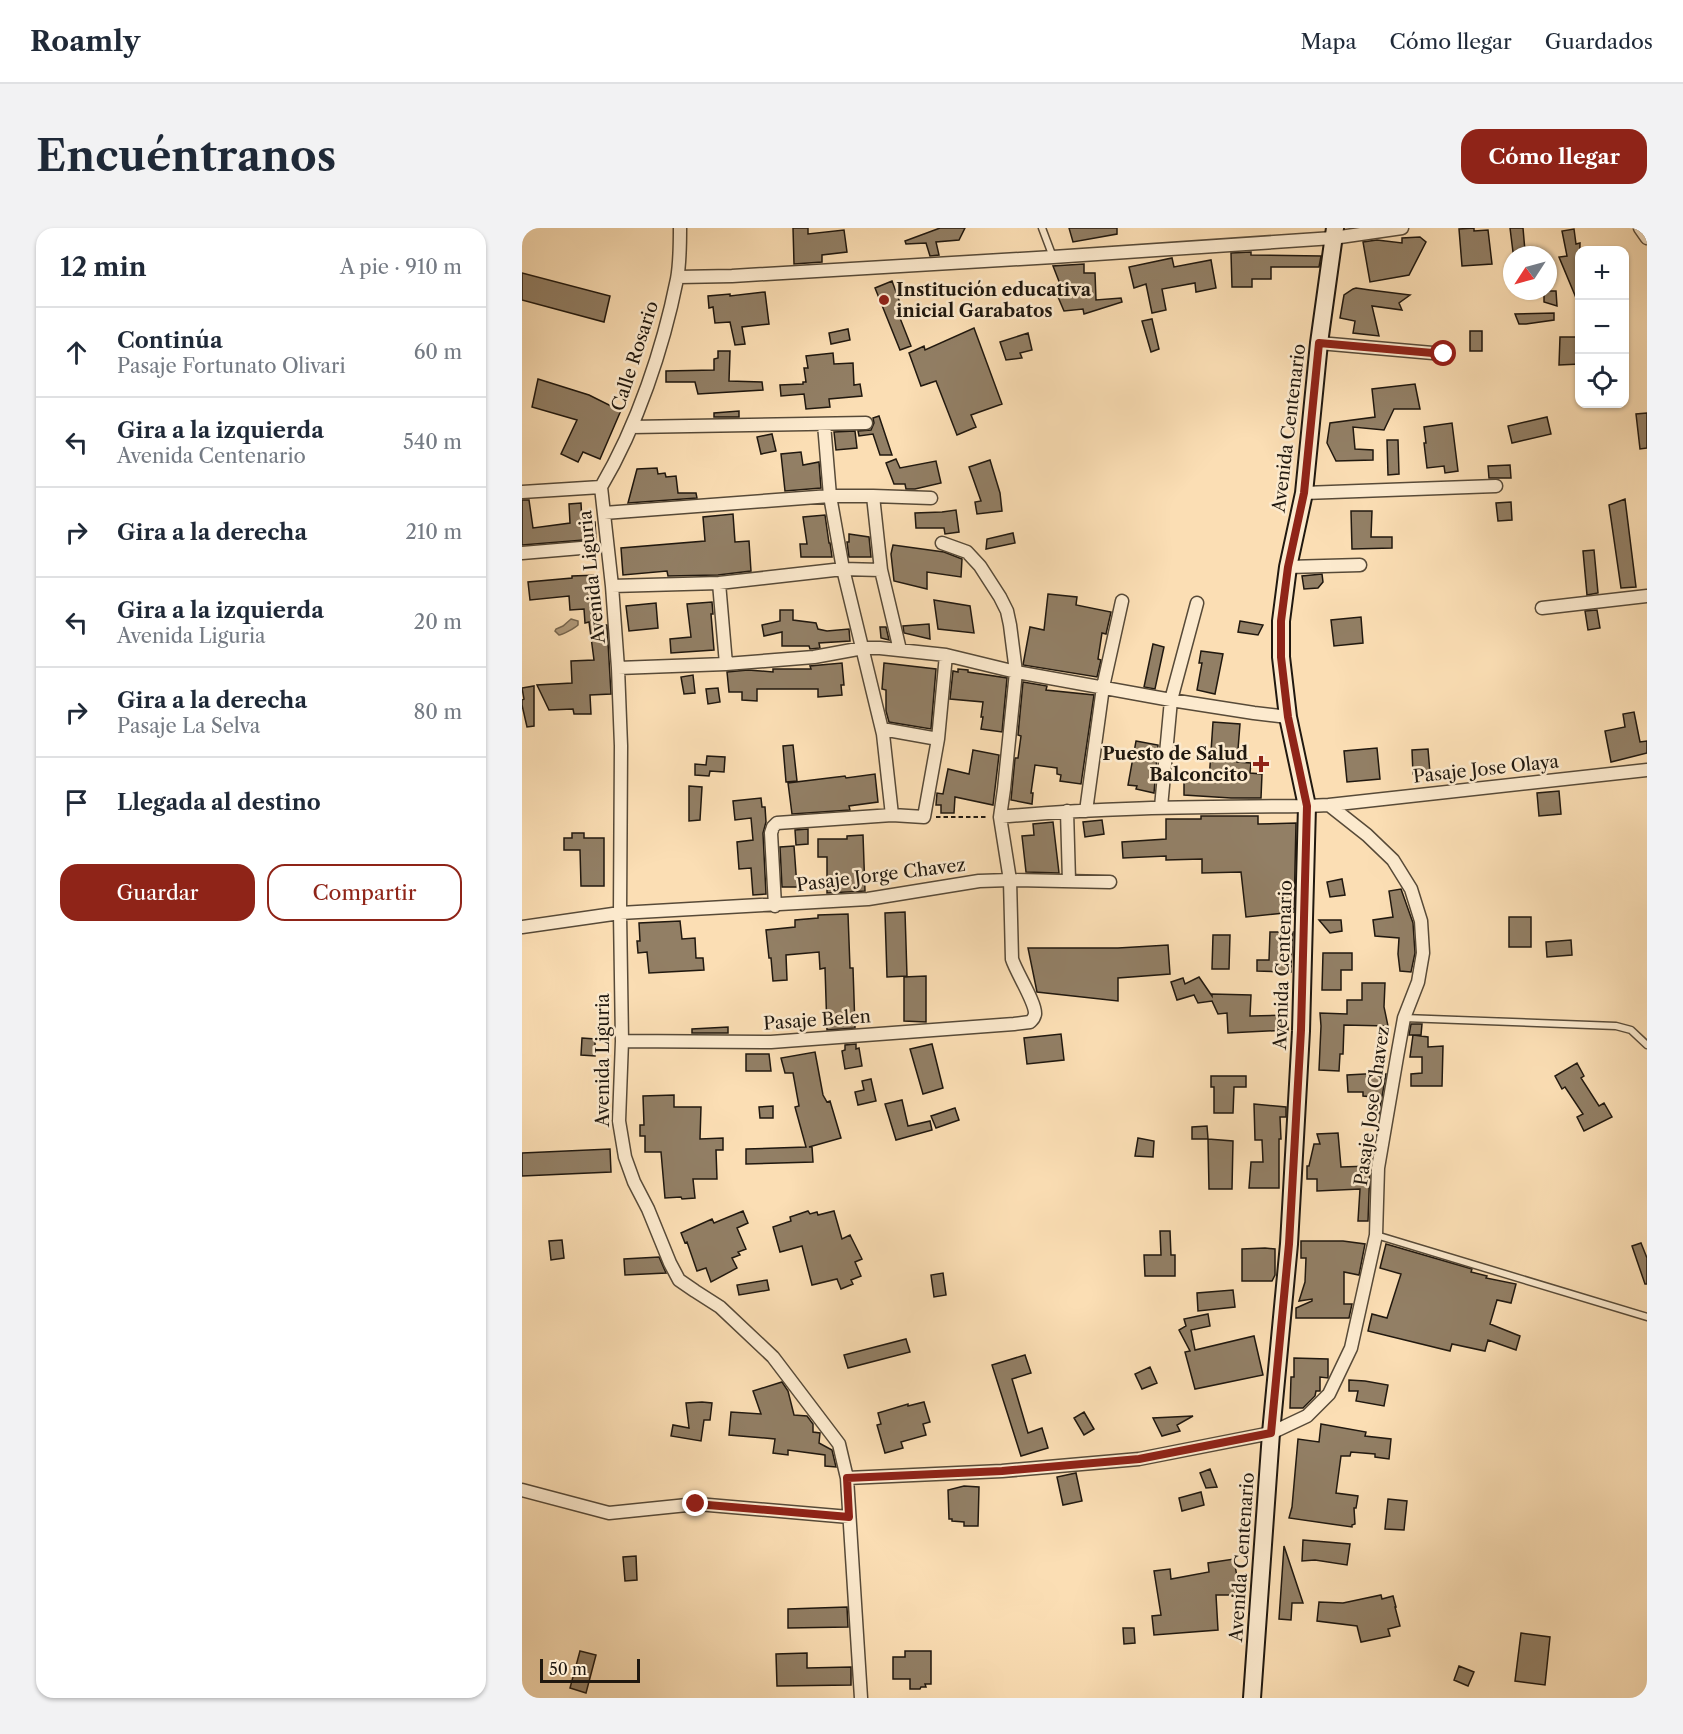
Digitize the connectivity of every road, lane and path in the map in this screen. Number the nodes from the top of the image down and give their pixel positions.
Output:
1 (680, 228) edge
2 (1042, 228) edge
3 (1402, 228) edge
4 (1640, 228) edge
5 (1334, 233) edge
6 (1647, 238) edge
7 (1053, 257) junction
8 (678, 277) junction
9 (1319, 343) junction
10 (1444, 354) dead end
11 (866, 423) dead end
12 (824, 424) junction
13 (631, 427) junction
14 (1496, 486) dead end
15 (601, 488) junction
16 (522, 492) edge
17 (1304, 493) junction
18 (830, 496) junction
19 (873, 496) junction
20 (932, 498) dead end
21 (604, 513) junction
22 (942, 543) dead end
23 (593, 548) dead end
24 (522, 553) edge
25 (1360, 565) dead end
26 (1288, 567) junction
27 (843, 569) junction
28 (881, 570) junction
29 (719, 583) junction
30 (612, 586) junction
31 (1647, 596) edge
32 (1122, 601) dead end
33 (1197, 603) dead end
34 (1542, 608) dead end
35 (863, 648) junction
36 (900, 650) junction
37 (946, 655) junction
38 (726, 664) junction
39 (618, 668) junction
40 (1016, 672) junction
41 (1102, 687) junction
42 (1171, 700) junction
43 (1288, 717) junction
44 (882, 729) junction
45 (938, 739) junction
46 (1647, 770) edge
47 (1329, 805) junction
48 (1307, 806) junction
49 (1161, 807) junction
50 (1086, 811) junction
51 (1067, 812) junction
52 (892, 815) junction
53 (924, 817) junction
54 (1000, 817) junction
55 (1010, 880) junction
56 (1070, 881) junction
57 (1110, 882) dead end
58 (775, 906) junction
59 (620, 913) junction
60 (522, 927) edge
61 (1404, 1018) junction
62 (622, 1041) junction
63 (1647, 1045) edge
64 (1376, 1235) junction
65 (1647, 1317) edge
66 (1271, 1433) junction
67 (847, 1478) junction
68 (522, 1490) edge
69 (849, 1517) junction
70 (861, 1698) edge
71 (1252, 1698) edge

1 - 8 street, Calle Rosario
2 - 7 lane
3 - 5 street
4 - 6 street
5 - 7 street
5 - 9 main road, Avenida Centenario
7 - 8 street
8 - 13 street, Calle Rosario
9 - 10 street
9 - 17 main road, Avenida Centenario
11 - 12 street
12 - 13 street
12 - 18 street
13 - 15 street, Calle Rosario
14 - 17 street
15 - 16 street
15 - 21 street, Avenida Liguria
17 - 26 main road, Avenida Centenario
18 - 19 street
18 - 21 street
18 - 27 street
19 - 20 street
19 - 28 street
21 - 30 street, Avenida Liguria
22 - 40 street
23 - 24 street
25 - 26 street
26 - 43 main road, Avenida Centenario
27 - 28 street
27 - 29 street
27 - 35 street
28 - 36 street
29 - 30 street
29 - 38 street
30 - 39 street, Avenida Liguria
31 - 34 street
32 - 41 street
33 - 42 street
35 - 36 street
35 - 38 street
35 - 44 street
36 - 37 street
37 - 40 street
37 - 45 street
38 - 39 street
39 - 59 street, Avenida Liguria
40 - 41 street
40 - 54 street
41 - 42 street
41 - 50 street
42 - 43 street
42 - 49 street
43 - 48 main road, Avenida Centenario
44 - 45 street
44 - 52 street
45 - 53 street
46 - 47 street, Pasaje Jose Olaya
47 - 48 street
47 - 61 street, Pasaje Jose Chavez
48 - 49 street
48 - 66 main road, Avenida Centenario
49 - 50 street
50 - 51 street
51 - 54 street
51 - 56 street
52 - 53 street
52 - 58 street
53 - 54 path
54 - 55 street
55 - 56 street, Pasaje Jorge Chavez
55 - 58 street, Pasaje Jorge Chavez
55 - 62 street, Pasaje Belen
56 - 57 street, Pasaje Jorge Chavez
58 - 59 street, Pasaje Jorge Chavez
59 - 60 street, Pasaje Jorge Chavez
59 - 62 street, Avenida Liguria
61 - 63 lane
61 - 64 street, Pasaje Jose Chavez
62 - 67 street, Avenida Liguria
64 - 65 lane
64 - 66 street, Pasaje Jose Chavez
66 - 67 street, Pasaje Jose Chavez
66 - 71 main road, Avenida Centenario
67 - 69 street, Avenida Liguria
68 - 69 street
69 - 70 street, Avenida Liguria

